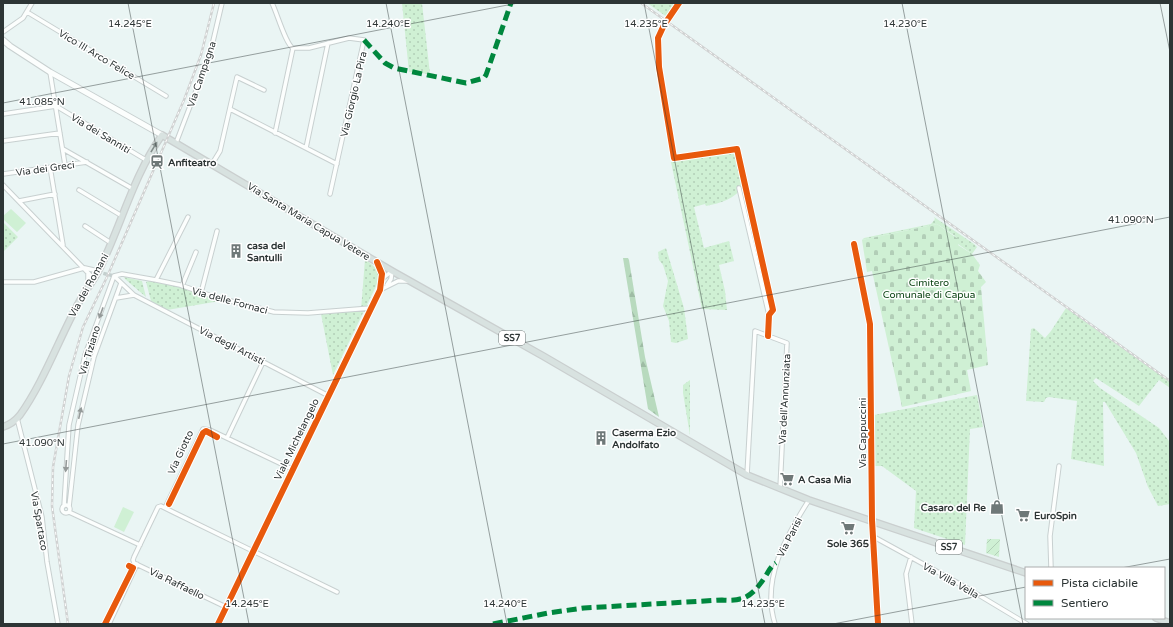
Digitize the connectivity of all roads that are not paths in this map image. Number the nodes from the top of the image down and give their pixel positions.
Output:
1 (32, 3) edge
2 (222, 3) edge
3 (272, 3) edge
4 (679, 3) edge
5 (28, 12) junction
6 (670, 16) tunnel mouth
7 (664, 25) tunnel mouth
8 (3, 32) edge
9 (3, 40) edge
10 (328, 42) junction
11 (3, 44) edge
12 (10, 46) junction
13 (293, 48) junction
14 (50, 72) junction
15 (264, 90) dead end
16 (166, 96) dead end
17 (56, 106) junction
18 (230, 109) junction
19 (3, 114) edge
20 (60, 133) junction
21 (275, 133) junction
22 (162, 135) junction
23 (3, 141) edge
24 (176, 143) junction
25 (306, 148) junction
26 (63, 149) junction
27 (146, 160) junction
28 (87, 162) junction
29 (212, 164) junction
30 (337, 164) junction
31 (65, 165) junction
32 (50, 167) junction
33 (3, 174) edge
34 (3, 185) edge
35 (739, 188) dead end
36 (133, 189) junction
37 (79, 190) dead end
38 (55, 194) junction
39 (330, 194) dead end
40 (19, 201) junction
41 (122, 216) junction
42 (188, 217) dead end
43 (85, 226) dead end
44 (217, 231) dead end
45 (111, 243) junction
46 (854, 244) dead end
47 (64, 246) junction
48 (196, 252) dead end
49 (377, 262) junction
50 (84, 268) junction
51 (392, 271) junction
52 (88, 272) junction
53 (98, 272) junction
54 (114, 276) junction
55 (94, 279) junction
56 (382, 279) junction
57 (156, 280) junction
58 (409, 281) junction
59 (3, 282) edge
60 (121, 283) junction
61 (182, 286) junction
62 (386, 286) junction
63 (88, 288) junction
64 (380, 290) junction
65 (201, 293) junction
66 (134, 296) junction
67 (116, 298) junction
68 (371, 308) junction
69 (769, 315) junction
70 (768, 336) junction
71 (263, 362) junction
72 (329, 396) junction
73 (16, 418) junction
74 (69, 425) junction
75 (78, 425) junction
76 (3, 427) edge
77 (227, 438) junction
78 (1059, 466) dead end
79 (292, 469) junction
80 (747, 474) junction
81 (780, 489) junction
82 (809, 500) junction
83 (64, 506) junction
84 (165, 508) junction
85 (69, 509) junction
86 (872, 520) junction
87 (874, 537) junction
88 (140, 545) junction
89 (253, 552) junction
90 (134, 557) joint
91 (910, 557) junction
92 (137, 564) junction
93 (1051, 567) edge
94 (1025, 573) edge
95 (337, 592) dead end
96 (226, 607) junction
97 (1159, 619) edge
98 (1170, 623) edge
99 (58, 624) edge
100 (109, 624) edge
101 (218, 624) edge
102 (775, 624) edge
103 (878, 624) edge
104 (912, 624) edge
105 (1027, 624) edge

1 - 5 street
2 - 24 street, Via Campagna
3 - 13 street
4 - 6 street
5 - 8 street
5 - 16 street, Vico III Arco Felice
7 - 69 street
9 - 12 main road, SS7
10 - 13 street, Via Giorgio La Pira
10 - 25 street
10 - 30 street, Via Giorgio La Pira
11 - 12 main road, SS7
12 - 14 main road, Via Santa Maria Capua Vetere / SS7
13 - 21 street
14 - 17 street
14 - 22 main road, Via Santa Maria Capua Vetere / SS7
15 - 18 street
17 - 19 street
17 - 20 street
17 - 27 street, Via dei Sanniti
18 - 21 street
18 - 29 street
20 - 23 street
20 - 26 street
21 - 25 street
22 - 24 main road, Via Santa Maria Capua Vetere / SS7
27 -> 22 main road, Via dei Romani
24 - 29 main road, Via Santa Maria Capua Vetere / SS7
25 - 30 street
26 - 28 street
26 - 31 street
27 - 36 main road, Via dei Romani
28 - 31 street, Via dei Greci
28 - 36 street
29 - 49 main road, Via Santa Maria Capua Vetere / SS7
30 - 39 street, Via Giorgio La Pira
31 - 32 street, Via dei Greci
32 - 33 street, Via dei Greci
32 - 38 street
34 - 40 street
35 - 69 street
36 - 41 main road, Via dei Romani
37 - 41 street
38 - 40 street
38 - 47 street
40 - 47 street
41 - 45 main road, Via dei Romani
42 - 57 street
43 - 45 street
44 - 65 street
45 - 53 main road, Via dei Romani
46 - 86 street, Via Cappuccini
47 - 50 street
48 - 61 street
49 - 51 main road, Via Santa Maria Capua Vetere / SS7
49 - 56 street, Viale Michelangelo
50 - 52 street
50 - 53 street
50 - 59 street
51 - 56 street
51 - 58 main road, Via Santa Maria Capua Vetere / SS7
51 - 62 street
52 - 55 street
52 - 63 street
53 - 55 main road, Via dei Romani
54 - 57 street, Via delle Fornaci
54 - 60 street, Via degli Artisti
54 -> 74 street, Via Tiziano
55 - 63 main road, Via dei Romani
56 - 64 street, Viale Michelangelo
57 - 61 street, Via delle Fornaci
58 - 62 street, Viale Michelangelo
58 - 80 main road, Via Santa Maria Capua Vetere / SS7
60 - 66 street, Via degli Artisti
60 - 67 street, Via Tiziano
61 - 65 street, Via delle Fornaci
62 - 64 street, Viale Michelangelo
63 - 73 main road, Via dei Romani
64 - 68 street, Viale Michelangelo
65 - 68 street, Via delle Fornaci
66 - 67 street
66 - 71 street, Via degli Artisti
75 -> 67 street, Via Tiziano
68 - 72 street, Viale Michelangelo
69 - 70 street
70 - 80 street, Via dell'Annunziata
70 - 81 street, Via dell'Annunziata
71 - 72 street, Via degli Artisti
71 - 77 street
72 - 79 street, Viale Michelangelo
73 - 76 main road, Via dei Romani
73 - 99 street, Via Spartaco
74 - 75 street
74 -> 83 street, Via Tiziano
75 - 85 street, Via Tiziano
77 - 79 street, Via Giotto
77 - 84 street, Via Giotto
78 - 93 street
79 - 89 street, Viale Michelangelo
80 - 81 main road, Via Santa Maria Capua Vetere / SS7
81 - 82 main road, Via Santa Maria Capua Vetere / SS7
82 - 86 main road, Via Santa Maria Capua Vetere / SS7
82 - 102 street, Via Parisi
83 - 85 street
83 - 85 street
84 - 88 street, Via Giotto
84 - 89 street
85 - 88 street
86 - 87 street, Via Cappuccini
86 - 94 main road, Via Santa Maria Capua Vetere / SS7
87 - 91 street, Via Villa Vella
87 - 103 street, Via Cappuccini
88 - 90 street, Via Giotto
89 - 95 street
89 - 96 street, Viale Michelangelo
90 - 92 street, Via Raffaello
91 - 104 street
91 - 105 street, Via Villa Vella
92 - 96 street, Via Raffaello
92 - 100 street
96 - 101 street, Viale Michelangelo
97 - 98 main road

